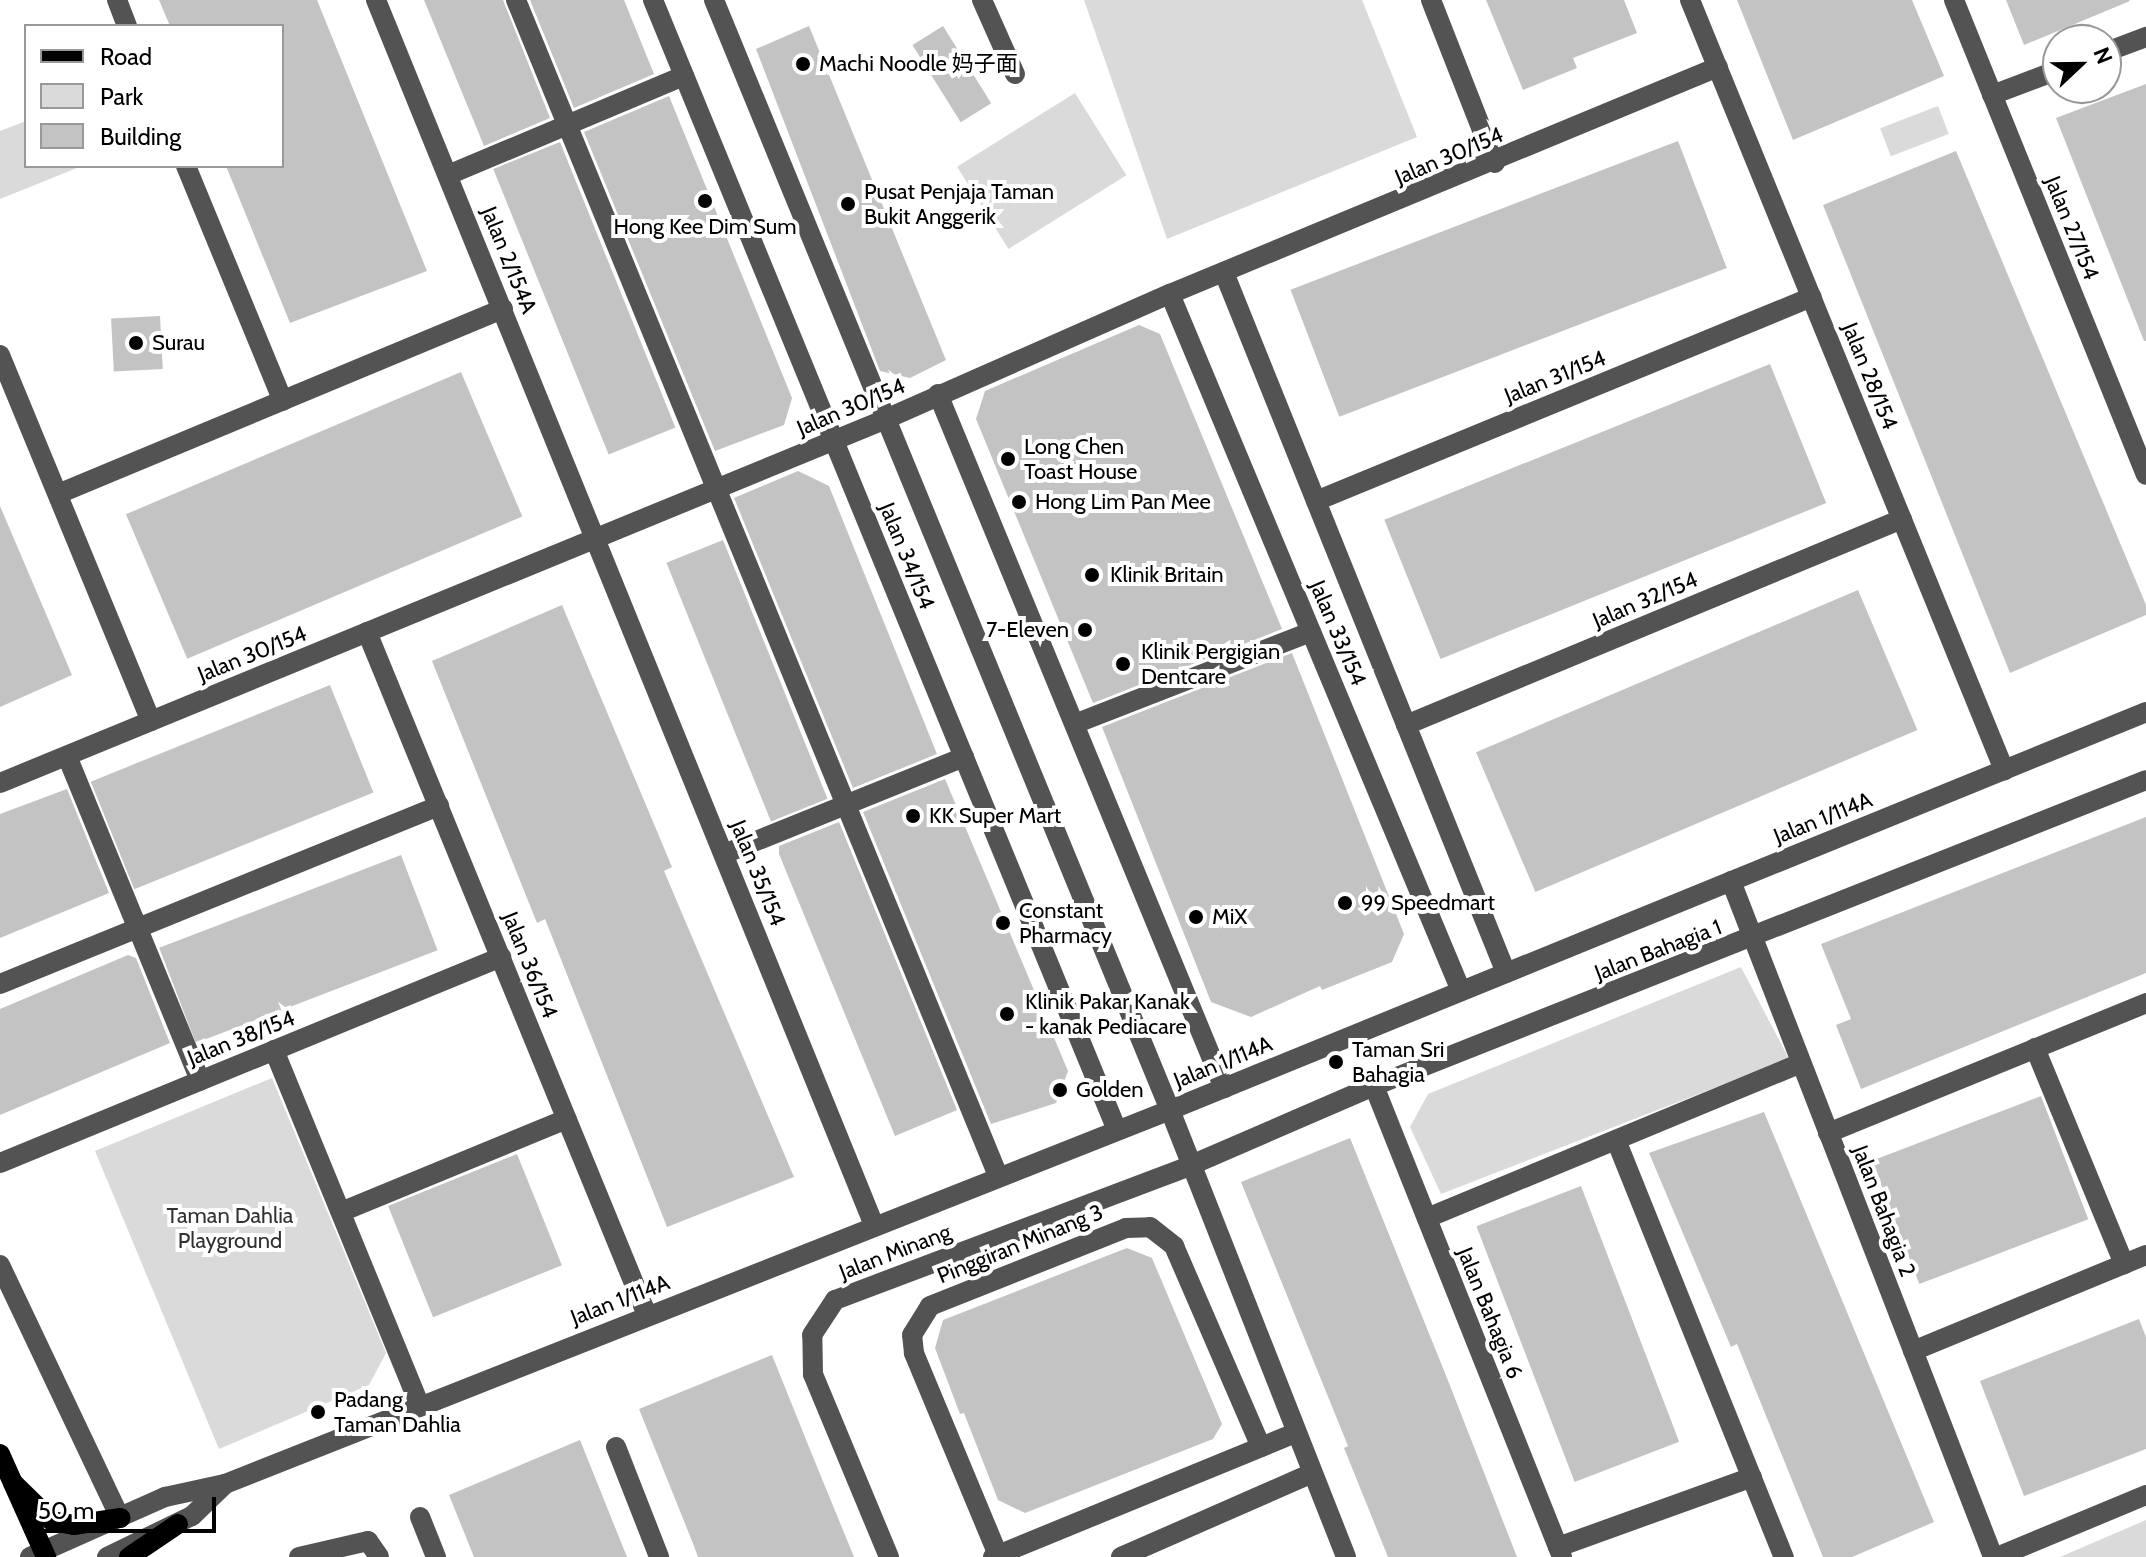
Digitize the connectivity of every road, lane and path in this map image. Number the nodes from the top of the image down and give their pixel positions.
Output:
1 (117, 0) edge
2 (376, 0) edge
3 (516, 0) edge
4 (653, 0) edge
5 (714, 0) edge
6 (982, 0) edge
7 (1431, 0) edge
8 (1690, 0) edge
9 (1954, 0) edge
10 (126, 24) edge
11 (2146, 37) edge
12 (2122, 46) edge
13 (1718, 67) junction
14 (1015, 74) dead end
15 (684, 76) junction
16 (2042, 76) edge
17 (1992, 95) junction
18 (567, 125) junction
19 (1495, 163) junction
20 (187, 168) edge
21 (448, 175) junction
22 (1225, 275) junction
23 (1170, 294) junction
24 (1812, 297) junction
25 (503, 309) junction
26 (2, 364) edge
27 (938, 394) junction
28 (283, 401) junction
29 (886, 419) junction
30 (834, 441) junction
31 (2146, 475) edge
32 (716, 489) junction
33 (58, 494) junction
34 (1316, 501) junction
35 (1902, 519) junction
36 (597, 538) junction
37 (367, 632) junction
38 (1311, 632) junction
39 (2146, 712) edge
40 (151, 721) junction
41 (1077, 723) junction
42 (1406, 725) junction
43 (67, 756) junction
44 (964, 757) junction
45 (2004, 770) junction
46 (2146, 780) edge
47 (0, 783) edge
48 (846, 805) junction
49 (439, 806) junction
50 (724, 854) junction
51 (1731, 881) junction
52 (137, 927) junction
53 (1753, 938) junction
54 (501, 957) junction
55 (1506, 973) junction
56 (0, 984) edge
57 (1461, 991) junction
58 (2146, 1003) edge
59 (2035, 1048) junction
60 (274, 1050) junction
61 (1801, 1063) junction
62 (200, 1081) junction
63 (1374, 1086) junction
64 (1224, 1088) junction
65 (1170, 1110) junction
66 (567, 1119) junction
67 (1117, 1130) junction
68 (1828, 1133) junction
69 (1616, 1140) junction
70 (0, 1163) edge
71 (1189, 1166) junction
72 (998, 1176) junction
73 (341, 1212) junction
74 (1427, 1218) junction
75 (874, 1225) junction
76 (2146, 1255) edge
77 (2124, 1264) junction
78 (0, 1265) edge
79 (647, 1315) junction
80 (1913, 1351) junction
81 (419, 1403) junction
82 (1295, 1433) junction
83 (616, 1447) dead end
84 (1261, 1447) junction
85 (0, 1454) edge
86 (1312, 1473) junction
87 (1752, 1477) junction
88 (13, 1483) junction
89 (225, 1484) junction
90 (2146, 1495) edge
91 (420, 1517) dead end
92 (120, 1518) junction
93 (178, 1524) junction
94 (1560, 1552) edge
95 (40, 1555) edge
96 (996, 1556) edge
97 (107, 1557) edge
98 (129, 1557) edge
99 (299, 1557) edge
100 (379, 1557) edge
101 (436, 1557) edge
102 (659, 1557) edge
103 (889, 1557) edge
104 (1121, 1557) edge
105 (1346, 1557) edge
106 (1784, 1557) edge
107 (1995, 1557) edge

1 - 10 street
2 - 21 street, Jalan 2/154A
3 - 18 street
4 - 15 street, Jalan 34/154
5 - 29 street, Jalan 34/154
6 - 14 street
7 - 19 street
8 - 13 street, Jalan 28/154
9 - 17 street, Jalan 27/154
11 - 12 street
13 - 19 street, Jalan 30/154
13 - 24 street, Jalan 28/154
15 - 18 street
15 - 30 street, Jalan 34/154
16 - 17 street
17 - 31 street, Jalan 27/154
18 - 21 street
18 - 32 street
19 - 22 street, Jalan 30/154
20 - 28 street
21 - 25 street, Jalan 2/154A
22 - 23 street, Jalan 30/154
22 - 34 street, Jalan 33/154
23 - 27 street, Jalan 30/154
23 - 38 street, Jalan 33/154
24 - 34 street, Jalan 31/154
24 - 35 street, Jalan 28/154
25 - 28 street
25 - 36 street, Jalan 2/154A
26 - 33 street
27 - 29 street, Jalan 30/154
27 - 41 street
28 - 33 street
29 - 30 street, Jalan 30/154
29 - 65 street, Jalan 34/154
30 - 32 street, Jalan 30/154
30 - 44 street, Jalan 34/154
32 - 36 street, Jalan 30/154
32 - 48 street
33 - 40 street
34 - 42 street, Jalan 33/154
35 - 42 street, Jalan 32/154
35 - 45 street, Jalan 28/154
36 - 37 street, Jalan 30/154
36 - 50 street, Jalan 35/154
37 - 40 street, Jalan 30/154
37 - 49 street, Jalan 36/154
38 - 41 street
38 - 57 street, Jalan 33/154
39 - 45 street, Jalan 1/114A
40 - 43 street, Jalan 30/154
41 - 64 street
42 - 55 street, Jalan 33/154
43 - 47 street, Jalan 30/154
43 - 52 street
44 - 48 street
44 - 67 street, Jalan 34/154
45 - 51 street, Jalan 1/114A
46 - 53 street, Jalan Bahagia 1
48 - 50 street
48 - 72 street
49 - 52 street
49 - 54 street, Jalan 36/154
50 - 75 street, Jalan 35/154
51 - 53 street, Jalan Bahagia 2
51 - 55 street, Jalan 1/114A
52 - 56 street
52 - 62 street
53 - 61 street, Jalan Bahagia 2
53 - 63 street, Jalan Bahagia 1
54 - 60 street, Jalan 38/154
54 - 66 street, Jalan 36/154
55 - 57 street, Jalan 1/114A
57 - 64 street, Jalan 1/114A
58 - 59 street
59 - 68 street
59 - 77 street
60 - 62 street, Jalan 38/154
60 - 73 street
61 - 68 street, Jalan Bahagia 2
61 - 69 street
62 - 70 street, Jalan 38/154
63 - 71 street, Jalan Bahagia 1
63 - 74 street, Jalan Bahagia 6
64 - 65 street, Jalan 1/114A
65 - 67 street, Jalan 1/114A
65 - 71 street, Jalan 34/154
66 - 73 street
66 - 79 street, Jalan 36/154
67 - 72 street, Jalan 1/114A
68 - 80 street, Jalan Bahagia 2
69 - 74 street
69 - 87 street
71 - 82 street, Jalan 34/154
71 - 103 street, Jalan Minang
72 - 75 street, Jalan 1/114A
73 - 81 street
74 - 94 street, Jalan Bahagia 6
75 - 79 street, Jalan 1/114A
76 - 77 street
77 - 80 street
78 - 92 street
79 - 81 street, Jalan 1/114A
80 - 107 street, Jalan Bahagia 2
81 - 89 street, Jalan 1/114A
82 - 84 street
82 - 86 street, Jalan 34/154
83 - 102 street
84 - 96 street
84 - 96 street, Pinggiran Minang 3
85 - 88 main road
86 - 104 street
86 - 105 street, Jalan 34/154
87 - 94 street
87 - 106 street
88 - 92 main road
88 - 95 main road
89 - 92 street, Jalan 1/114A
89 - 93 street, Jalan 1/114A
90 - 107 street
91 - 101 street
92 - 95 street, Jalan 1/114A
93 - 97 street, Jalan 1/114A
93 - 98 main road
99 - 100 street

